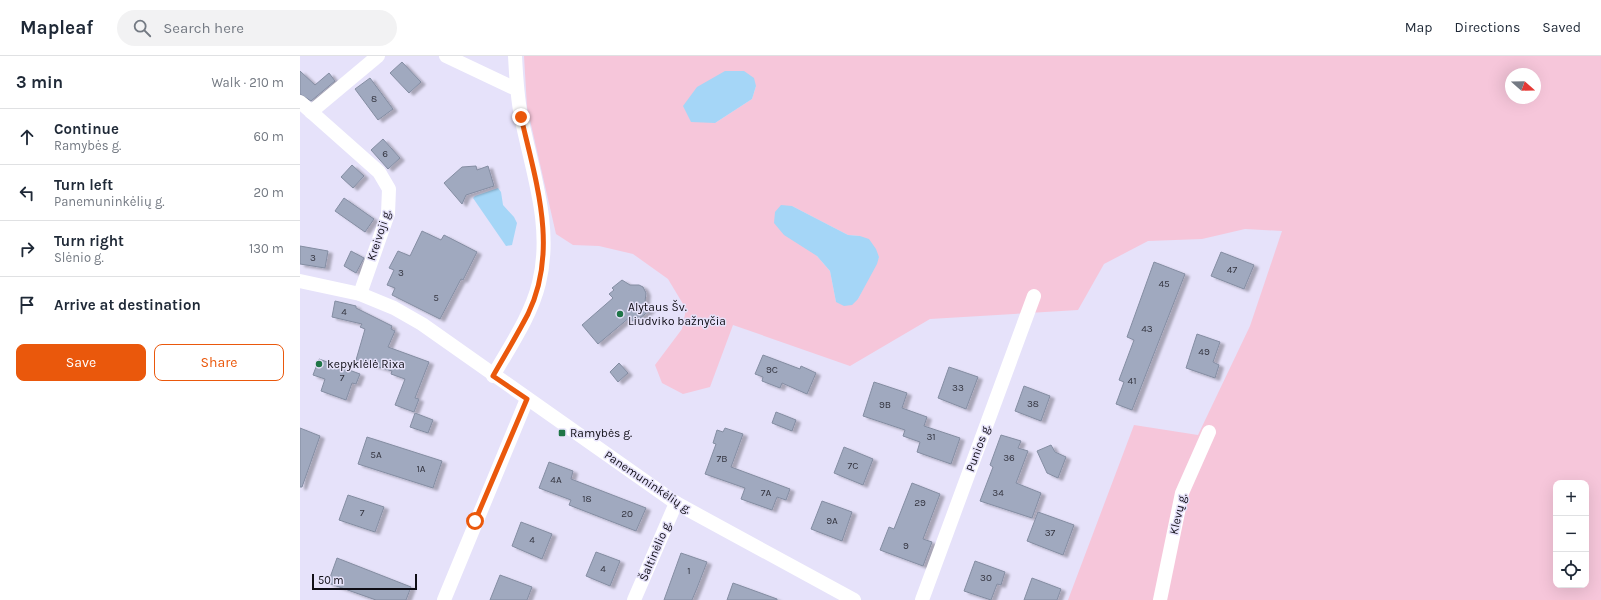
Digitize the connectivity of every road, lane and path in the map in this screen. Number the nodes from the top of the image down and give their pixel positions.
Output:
1 (378, 56) edge
2 (446, 56) edge
3 (515, 56) edge
4 (516, 89) junction
5 (300, 102) edge
6 (311, 112) junction
7 (300, 281) edge
8 (360, 294) junction
9 (1034, 296) dead end
10 (493, 376) junction
11 (527, 399) junction
12 (1209, 432) dead end
13 (676, 503) junction
14 (444, 600) edge
15 (634, 600) edge
16 (854, 600) edge
17 (922, 600) edge
18 (1160, 600) edge

1 - 6 street
2 - 4 street
3 - 4 street
4 - 10 street
5 - 6 street, Kreivoji g.
6 - 8 street, Kreivoji g.
7 - 8 street, Panemuninkėlių g.
8 - 10 street, Panemuninkėlių g.
9 - 17 street, Punios g.
10 - 11 street, Panemuninkėlių g.
11 - 13 street, Panemuninkėlių g.
11 - 14 street
12 - 18 street, Klevų g.
13 - 15 street, Šaltinėlio g.
13 - 16 street, Panemuninkėlių g.

